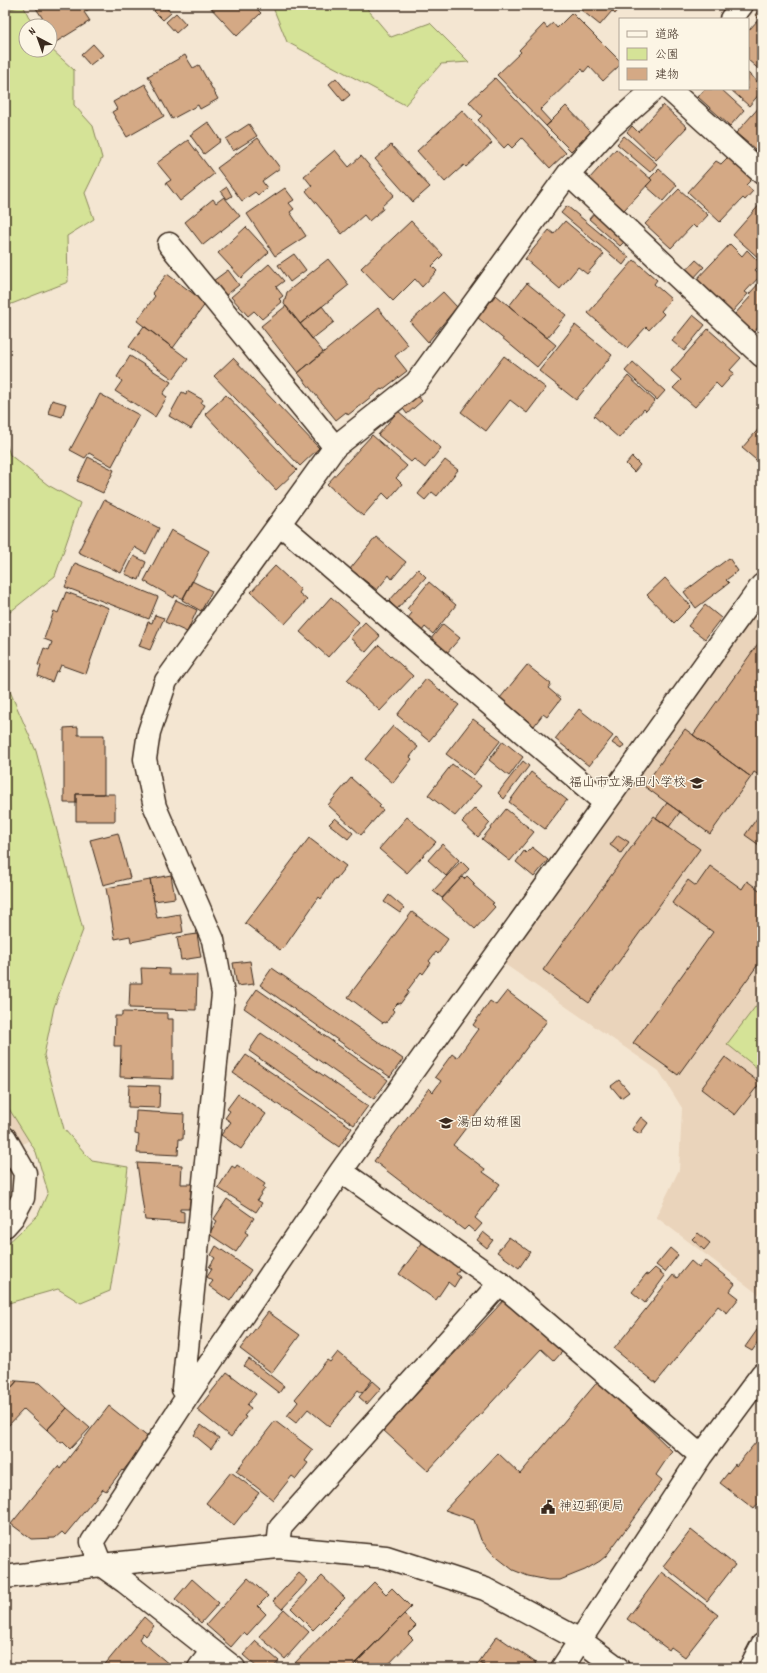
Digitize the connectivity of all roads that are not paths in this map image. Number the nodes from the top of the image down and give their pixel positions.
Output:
1 (742, 5) edge
2 (732, 18) edge
3 (653, 90) edge
4 (670, 90) edge
5 (762, 172) edge
6 (568, 174) junction
7 (169, 244) dead end
8 (762, 356) edge
9 (336, 447) junction
10 (280, 524) junction
11 (762, 585) edge
12 (605, 803) junction
13 (5, 1138) edge
14 (341, 1171) junction
15 (5, 1226) edge
16 (500, 1283) junction
17 (762, 1374) edge
18 (189, 1394) junction
19 (701, 1456) junction
20 (278, 1547) junction
21 (101, 1565) junction
22 (5, 1577) edge
23 (580, 1640) junction
24 (762, 1645) edge
25 (212, 1650) junction
26 (199, 1668) edge
27 (234, 1668) edge
28 (562, 1668) edge
29 (618, 1668) edge
30 (750, 1668) edge

1 - 2 main road
3 - 6 main road
4 - 5 main road
6 - 8 main road
6 - 9 main road
7 - 9 main road
9 - 10 main road
10 - 12 main road
10 - 18 main road
11 - 12 main road
12 - 14 main road
13 - 15 main road
14 - 16 main road
14 - 18 main road
16 - 19 main road
16 - 20 main road
17 - 19 main road
18 - 21 main road
19 - 23 main road
20 - 21 main road
20 - 23 main road
21 - 22 main road
21 - 25 main road
23 - 28 main road
23 - 29 main road
24 - 30 main road
25 - 26 main road
25 - 27 main road

